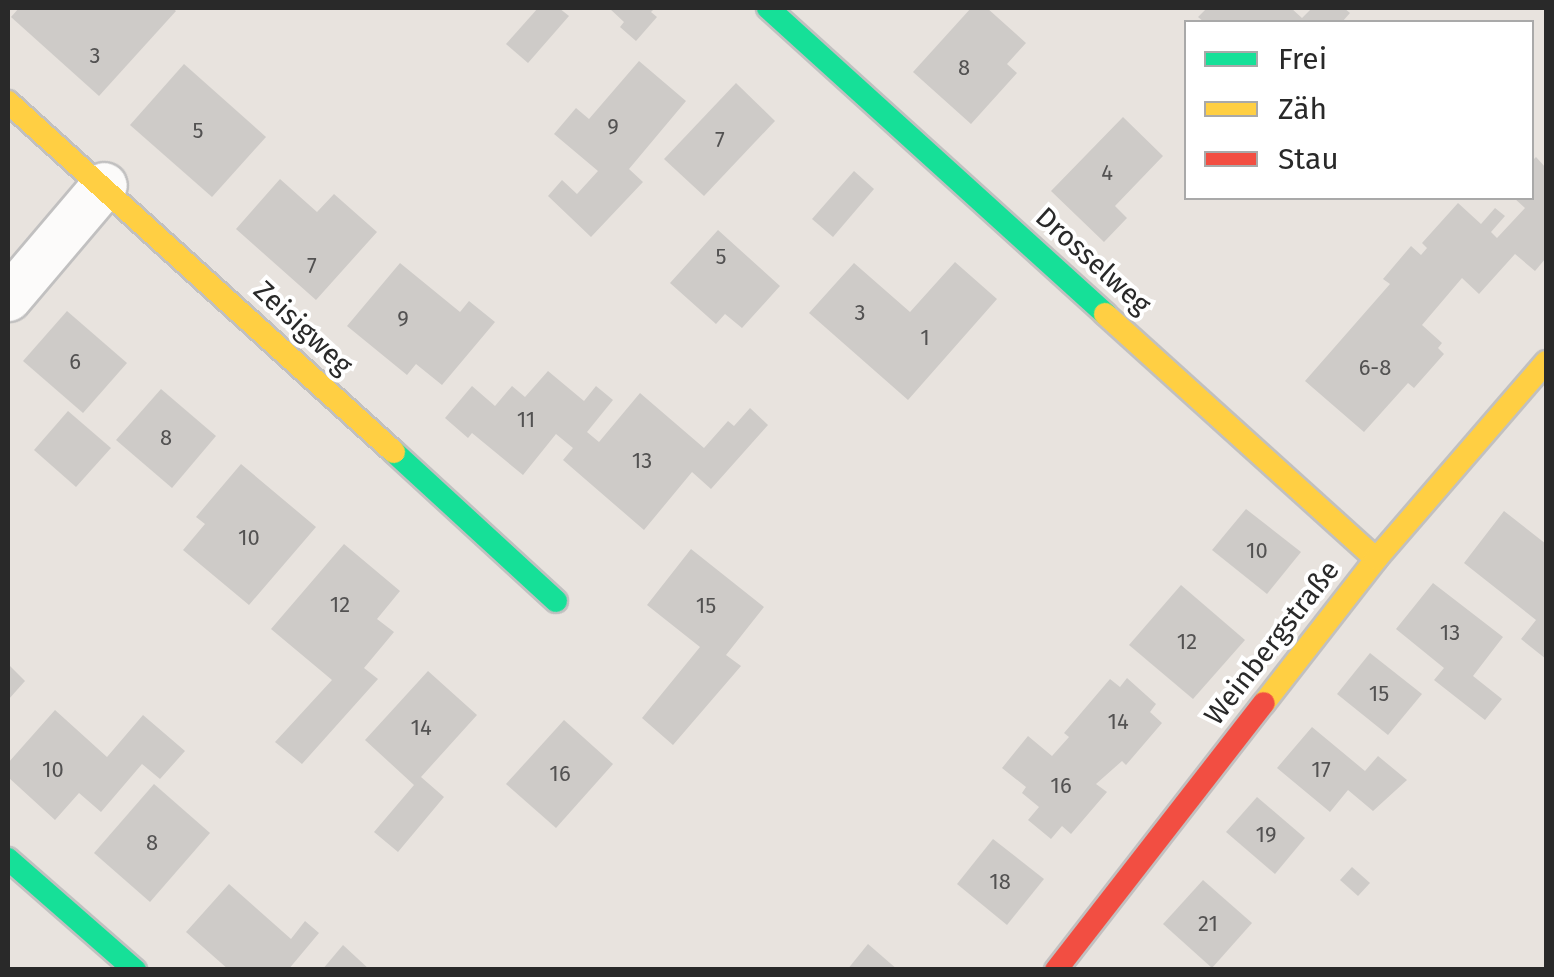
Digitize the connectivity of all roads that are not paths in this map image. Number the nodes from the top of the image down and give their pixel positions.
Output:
1 (768, 8) edge
2 (8, 102) edge
3 (104, 186) junction
4 (8, 298) edge
5 (1546, 362) edge
6 (1376, 558) junction
7 (556, 601) dead end
8 (8, 859) edge
9 (135, 970) edge
10 (1056, 970) edge

1 - 6 street, Drosselweg
2 - 3 street, Zeisigweg
3 - 4 street
3 - 7 street, Zeisigweg
5 - 6 street, Weinbergstraße
6 - 10 street, Weinbergstraße
8 - 9 street

